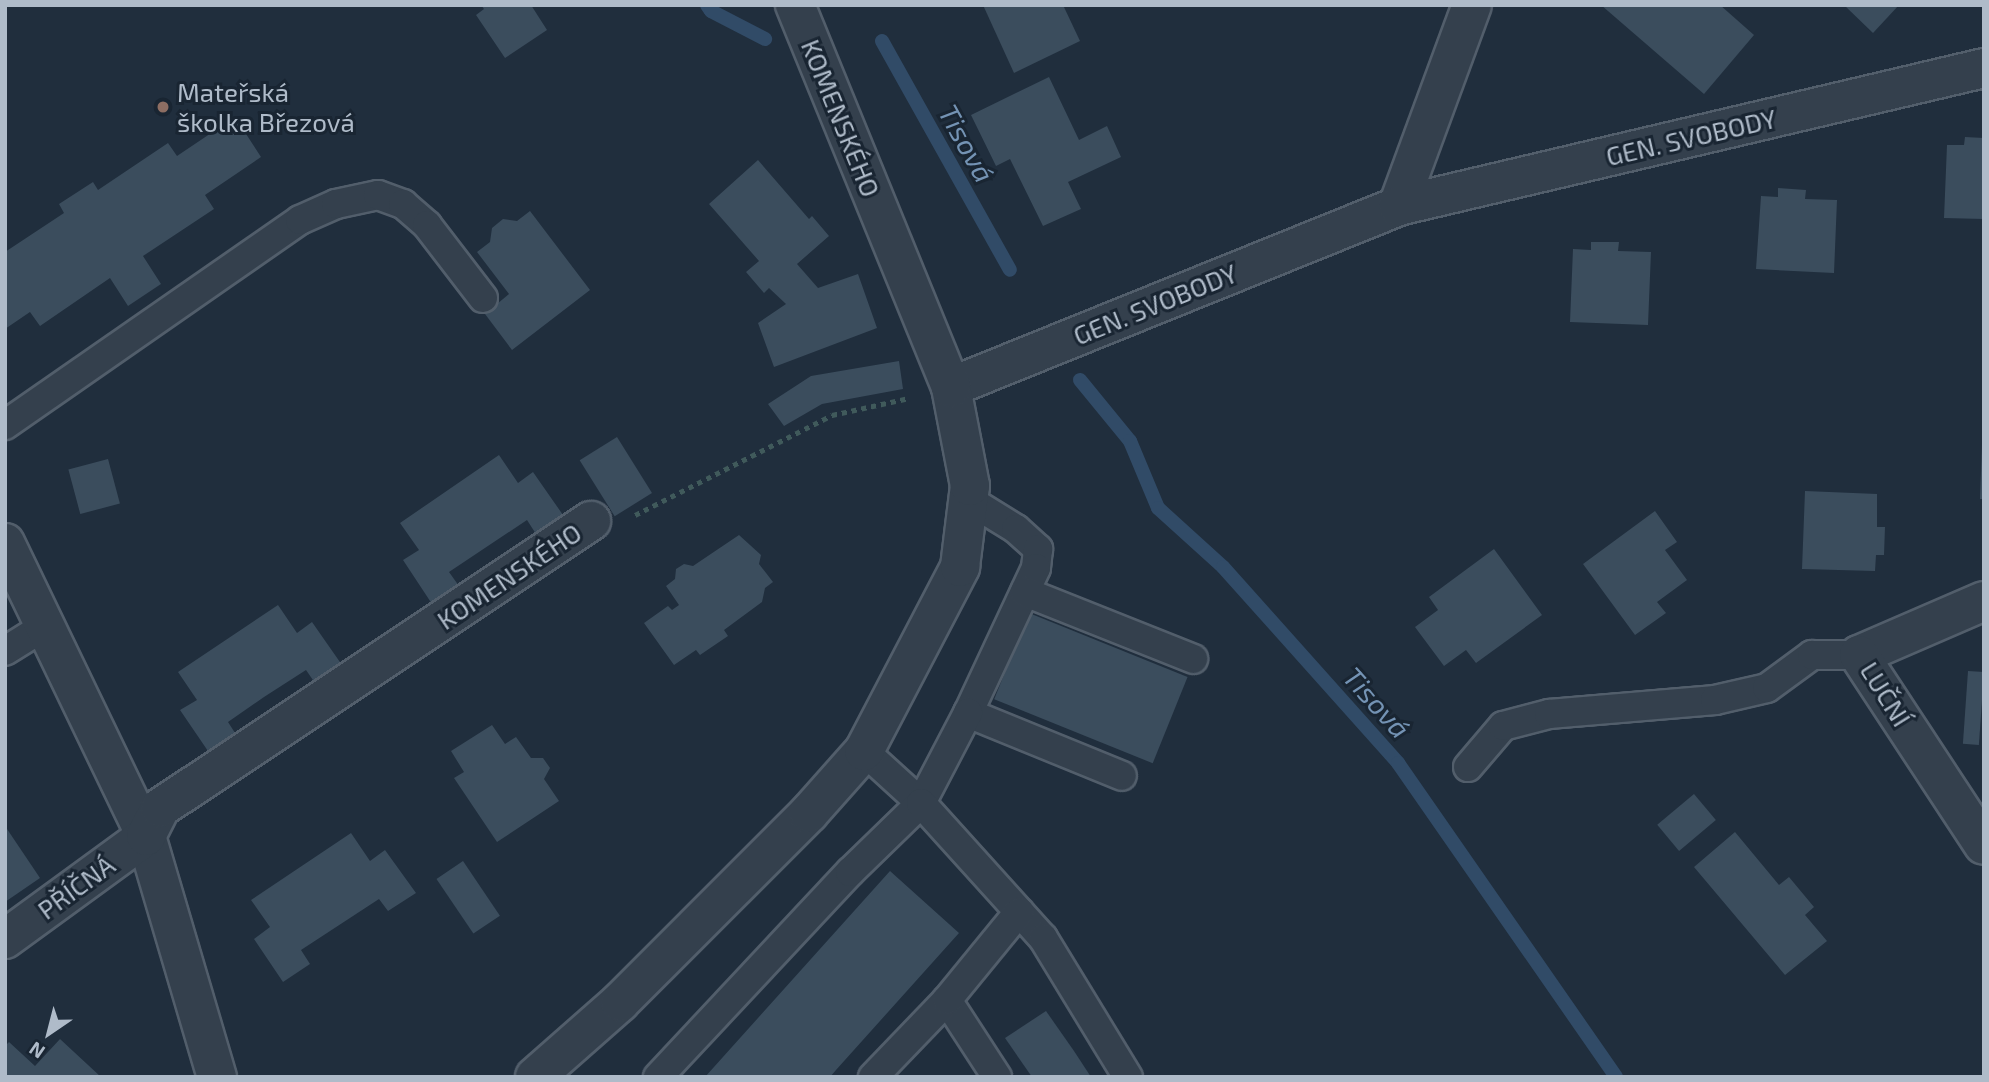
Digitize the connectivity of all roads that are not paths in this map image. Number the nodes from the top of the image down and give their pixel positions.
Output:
1 (795, 5) edge
2 (1472, 5) edge
3 (1984, 68) edge
4 (1398, 206) junction
5 (483, 298) dead end
6 (951, 387) junction
7 (5, 425) edge
8 (969, 500) junction
9 (591, 521) road end
10 (5, 543) edge
11 (1025, 592) junction
12 (1984, 601) edge
13 (45, 626) junction
14 (5, 651) edge
15 (1859, 655) junction
16 (1193, 659) dead end
17 (968, 713) junction
18 (863, 751) junction
19 (1468, 767) dead end
20 (1122, 776) dead end
21 (921, 803) junction
22 (146, 836) junction
23 (1984, 845) edge
24 (1019, 912) junction
25 (5, 939) edge
26 (947, 1000) junction
27 (217, 1077) edge
28 (534, 1077) edge
29 (658, 1077) edge
30 (873, 1077) edge
31 (997, 1077) edge
32 (1128, 1077) edge

1 - 6 street, KOMENSKÉHO
2 - 4 street
3 - 4 street, GEN. SVOBODY
4 - 6 street, GEN. SVOBODY
5 - 7 lane
6 - 8 street, KOMENSKÉHO
8 - 11 lane
8 - 18 street, KOMENSKÉHO
9 - 22 street, KOMENSKÉHO
10 - 13 street
11 - 16 lane
11 - 17 lane
12 - 15 street, LUČNÍ
13 - 14 lane
13 - 22 street
15 - 19 lane
15 - 23 street, LUČNÍ
17 - 20 lane
17 - 21 lane
18 - 21 lane
18 - 28 street, KOMENSKÉHO
21 - 24 lane
21 - 29 lane
22 - 25 street, PŘÍČNÁ
22 - 27 street
24 - 26 lane
24 - 32 lane
26 - 30 lane
26 - 31 lane

